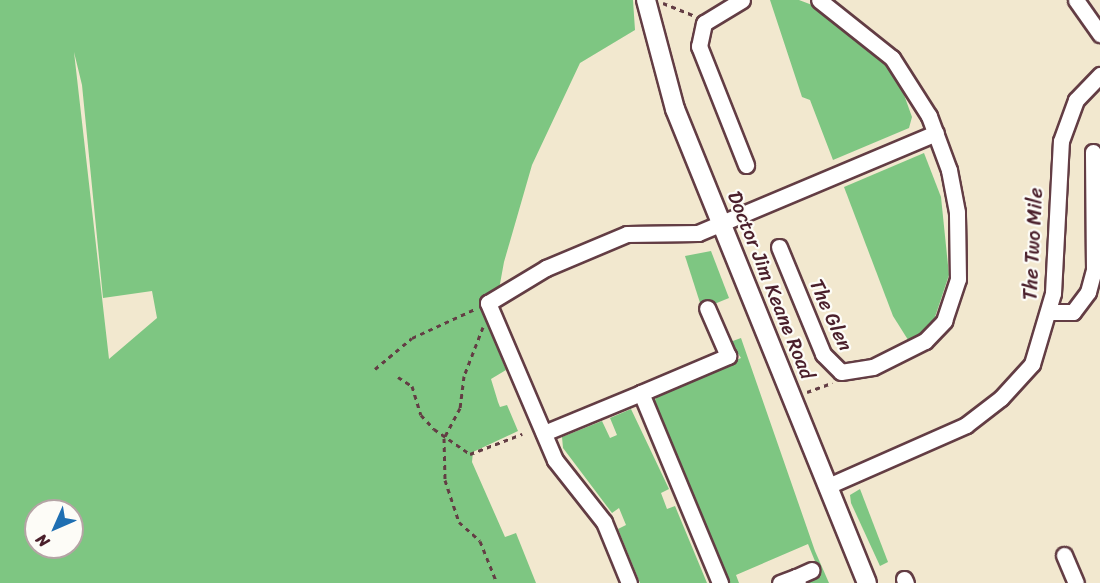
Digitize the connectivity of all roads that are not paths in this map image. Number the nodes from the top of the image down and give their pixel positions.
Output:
1 (646, 0) edge
2 (741, 0) edge
3 (819, 0) edge
4 (1076, 0) edge
5 (1100, 34) edge
6 (1100, 75) edge
7 (936, 133) junction
8 (1093, 152) dead end
9 (746, 165) dead end
10 (722, 222) junction
11 (779, 248) dead end
12 (707, 308) dead end
13 (1050, 312) junction
14 (641, 393) junction
15 (544, 433) junction
16 (828, 486) junction
17 (1064, 555) dead end
18 (812, 570) dead end
19 (797, 580) edge
20 (629, 583) edge
21 (720, 583) edge
22 (780, 583) edge
23 (867, 583) edge
24 (1076, 583) edge

1 - 10 street, Doctor Jim Keane Road
2 - 9 street
3 - 7 street, The Glen
4 - 5 street
6 - 13 street, The Two Mile
7 - 10 street
7 - 11 street, The Glen
8 - 13 street
10 - 15 street
10 - 16 street, Doctor Jim Keane Road
12 - 14 street
13 - 16 street, The Two Mile
14 - 15 street
14 - 21 street
15 - 20 street
16 - 23 street, Doctor Jim Keane Road
17 - 24 street
18 - 19 street
19 - 22 street

